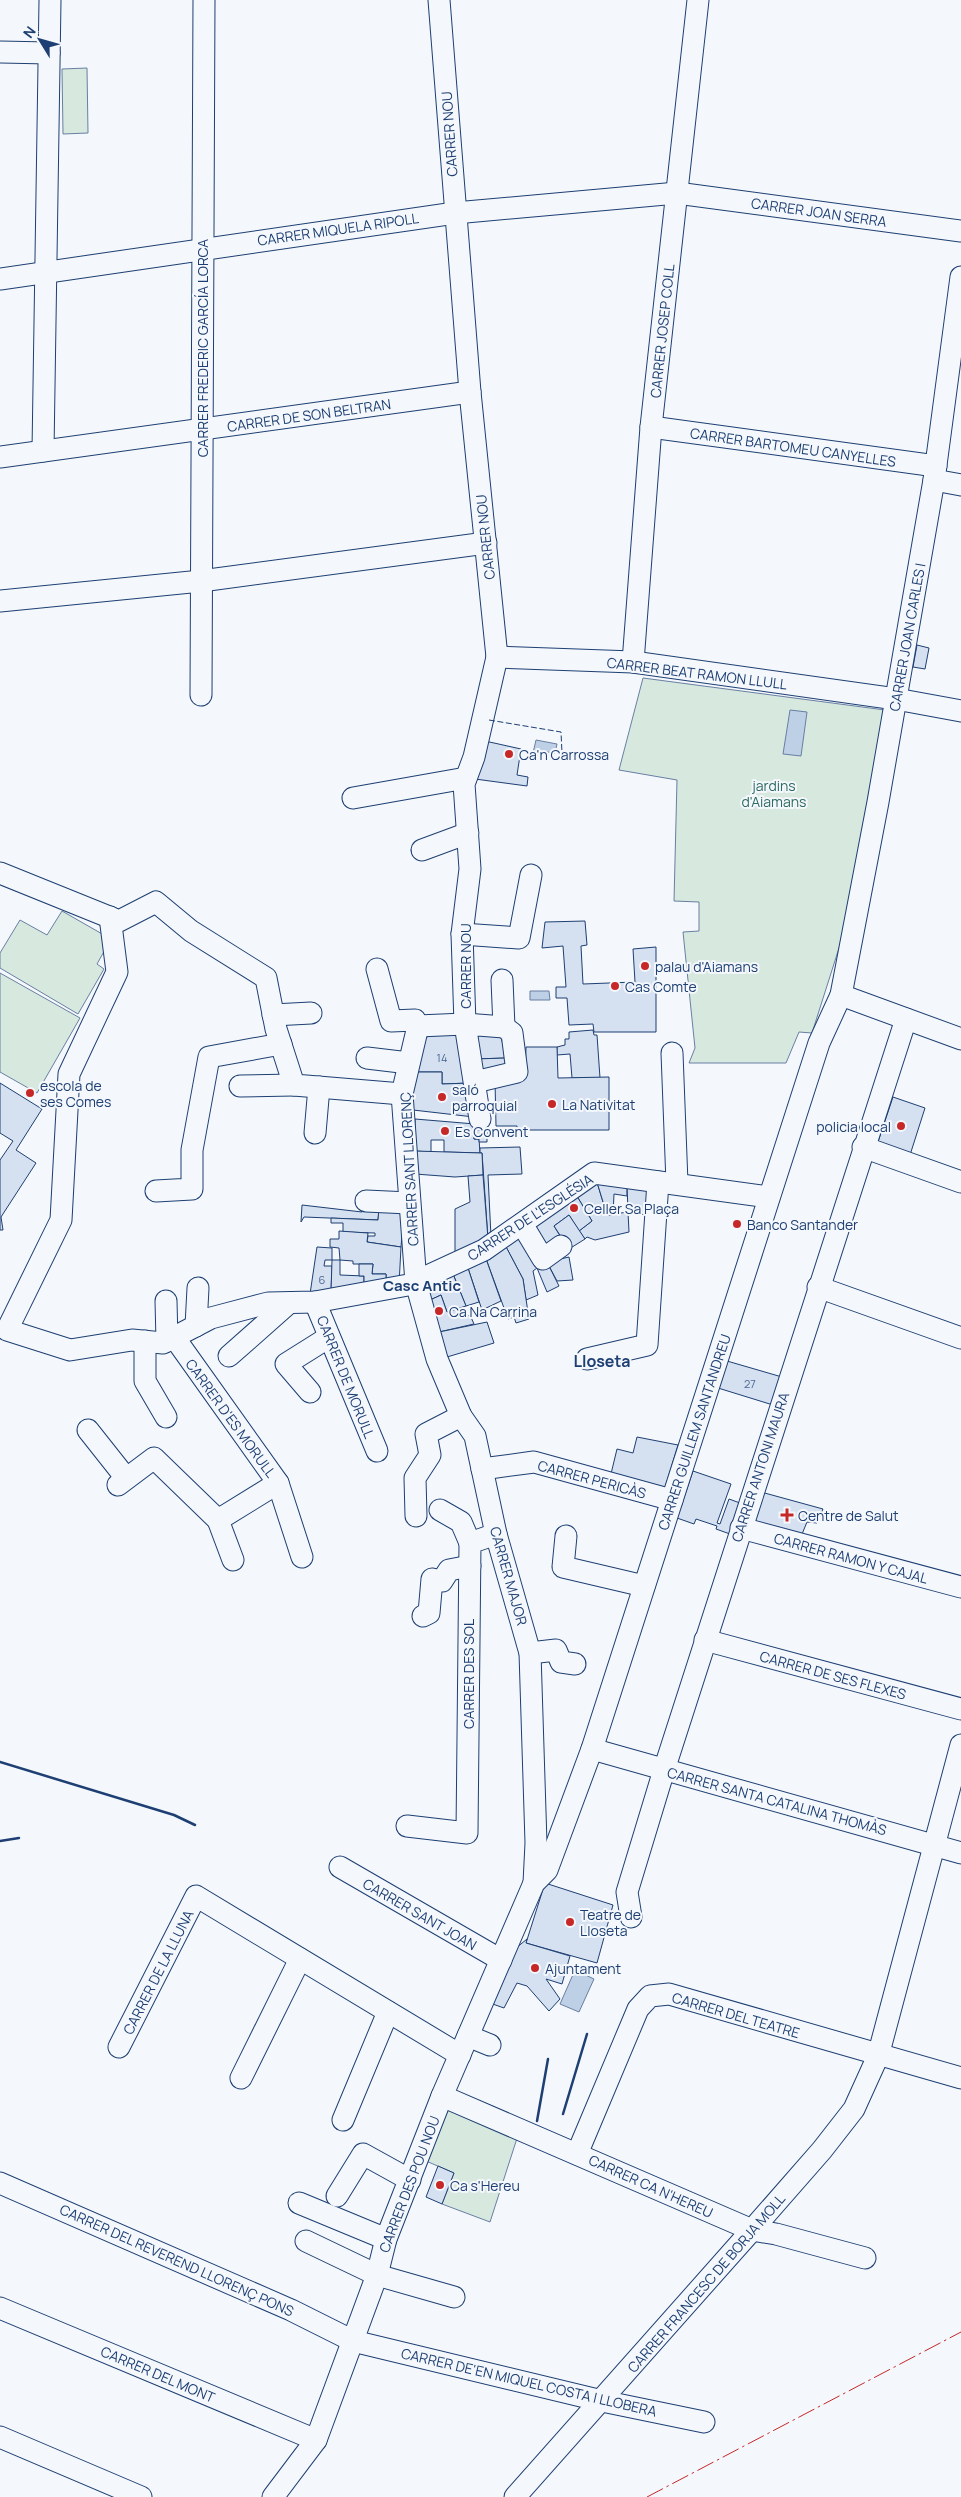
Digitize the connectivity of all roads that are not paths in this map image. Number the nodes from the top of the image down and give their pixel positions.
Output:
1 (50, 0) edge
2 (204, 0) edge
3 (439, 0) edge
4 (698, 0) edge
5 (0, 52) edge
6 (49, 53) junction
7 (677, 193) junction
8 (455, 213) junction
9 (961, 231) edge
10 (203, 248) junction
11 (45, 273) junction
12 (961, 277) edge
13 (0, 279) edge
14 (470, 392) junction
15 (651, 427) junction
16 (202, 430) junction
17 (43, 451) junction
18 (0, 457) edge
19 (935, 473) junction
20 (961, 485) edge
21 (486, 543) junction
22 (202, 581) junction
23 (0, 602) edge
24 (497, 657) junction
25 (633, 662) junction
26 (201, 695) dead end
27 (896, 699) junction
28 (961, 711) edge
29 (466, 778) junction
30 (353, 798) dead end
31 (468, 833) junction
32 (422, 850) dead end
33 (0, 873) edge
34 (531, 875) dead end
35 (110, 917) junction
36 (462, 934) junction
37 (377, 969) dead end
38 (502, 980) dead end
39 (842, 995) junction
40 (311, 1013) dead end
41 (273, 1014) junction
42 (906, 1019) junction
43 (465, 1024) junction
44 (418, 1026) junction
45 (504, 1027) junction
46 (961, 1039) edge
47 (281, 1044) junction
48 (672, 1053) dead end
49 (367, 1058) dead end
50 (409, 1063) junction
51 (474, 1082) junction
52 (294, 1085) junction
53 (240, 1086) dead end
54 (319, 1087) junction
55 (402, 1094) junction
56 (480, 1119) dead end
57 (315, 1133) dead end
58 (863, 1147) junction
59 (667, 1182) junction
60 (961, 1182) edge
61 (156, 1190) dead end
62 (769, 1197) junction
63 (366, 1201) dead end
64 (409, 1203) junction
65 (522, 1224) junction
66 (561, 1246) dead end
67 (416, 1283) junction
68 (198, 1288) dead end
69 (818, 1288) junction
70 (166, 1301) dead end
71 (315, 1302) junction
72 (289, 1303) junction
73 (196, 1326) junction
74 (329, 1337) junction
75 (961, 1338) edge
76 (171, 1339) junction
77 (144, 1341) junction
78 (229, 1356) dead end
79 (587, 1359) dead end
80 (310, 1392) dead end
81 (461, 1416) junction
82 (166, 1417) dead end
83 (88, 1430) dead end
84 (377, 1452) dead end
85 (482, 1468) junction
86 (278, 1483) junction
87 (672, 1500) junction
88 (440, 1510) dead end
89 (416, 1516) dead end
90 (218, 1520) junction
91 (741, 1528) junction
92 (496, 1534) junction
93 (566, 1536) dead end
94 (470, 1543) junction
95 (302, 1558) dead end
96 (233, 1560) dead end
97 (470, 1566) junction
98 (644, 1586) junction
99 (961, 1587) edge
100 (423, 1616) dead end
101 (705, 1640) junction
102 (530, 1653) junction
103 (575, 1664) dead end
104 (961, 1709) edge
105 (961, 1745) edge
106 (592, 1749) junction
107 (664, 1770) junction
108 (407, 1826) dead end
109 (935, 1845) junction
110 (961, 1852) edge
111 (340, 1867) dead end
112 (541, 1877) junction
113 (631, 1917) dead end
114 (300, 1959) junction
115 (501, 1960) junction
116 (388, 2012) junction
117 (490, 2045) dead end
118 (464, 2046) junction
119 (119, 2047) dead end
120 (878, 2056) junction
121 (241, 2078) dead end
122 (961, 2078) edge
123 (442, 2096) junction
124 (343, 2120) dead end
125 (577, 2154) junction
126 (410, 2180) junction
127 (0, 2183) edge
128 (338, 2196) dead end
129 (299, 2203) dead end
130 (752, 2230) junction
131 (386, 2239) junction
132 (306, 2241) dead end
133 (865, 2258) dead end
134 (377, 2275) junction
135 (454, 2297) dead end
136 (0, 2308) edge
137 (353, 2340) junction
138 (602, 2401) junction
139 (704, 2422) dead end
140 (0, 2437) edge
141 (316, 2440) junction
142 (141, 2497) edge
143 (273, 2497) edge
144 (515, 2497) edge

1 - 6 street
2 - 10 street, CARRER FREDERIC GARCÍA LORCA
3 - 8 street, CARRER NOU
4 - 7 street, CARRER JOSEP COLL
5 - 6 street
6 - 11 street
7 - 8 street, CARRER MIQUELA RIPOLL
7 - 9 street, CARRER JOAN SERRA
7 - 15 street, CARRER JOSEP COLL
8 - 10 street, CARRER MIQUELA RIPOLL
8 - 14 street, CARRER NOU
10 - 11 street, CARRER MIQUELA RIPOLL
10 - 16 street, CARRER FREDERIC GARCÍA LORCA
11 - 13 street, CARRER MIQUELA RIPOLL
11 - 17 street
12 - 19 street, CARRER JOAN CARLES I
14 - 16 street, CARRER DE SON BELTRAN
14 - 21 street, CARRER NOU
15 - 19 street, CARRER BARTOMEU CANYELLES
15 - 25 street, CARRER JOSEP COLL
16 - 17 street, CARRER DE SON BELTRAN
16 - 22 street, CARRER FREDERIC GARCÍA LORCA
17 - 18 street, CARRER DE SON BELTRAN
19 - 20 street, CARRER BARTOMEU CANYELLES
19 - 27 street, CARRER JOAN CARLES I
21 - 22 street
21 - 24 street, CARRER NOU
22 - 23 street
22 - 26 street, CARRER FREDERIC GARCÍA LORCA
24 - 25 street, CARRER BEAT RAMON LLULL
24 - 29 street, CARRER NOU
25 - 27 street, CARRER BEAT RAMON LLULL
27 - 28 street, CARRER BEAT RAMON LLULL
27 - 39 street, CARRER JOAN CARLES I
29 - 30 street
29 - 31 street, CARRER NOU
31 - 32 street
31 - 36 street, CARRER NOU
33 - 35 street
34 - 36 street
35 - 41 street
35 - 77 street
36 - 43 street, CARRER NOU
37 - 44 street, CARRER NOU
38 - 45 street
39 - 42 street
39 - 62 street, CARRER GUILLEM SANTANDREU
40 - 41 street
41 - 47 street
42 - 46 street
42 - 58 street, CARRER ANTONI MAURA
43 - 44 street, CARRER NOU
43 - 45 street
43 - 51 street
44 - 50 street, CARRER SANT LLORENÇ
45 - 51 street
47 - 52 street
47 - 61 street
48 - 59 street
49 - 50 street
50 - 55 street, CARRER SANT LLORENÇ
51 - 56 street
52 - 53 street
52 - 54 street
54 - 55 street
54 - 57 street
55 - 64 street, CARRER SANT LLORENÇ
58 - 60 street
58 - 69 street, CARRER ANTONI MAURA
59 - 62 street, CARRER DE L'ESGLÉSIA
59 - 65 street, CARRER DE L'ESGLÉSIA
59 - 79 street
62 - 87 street, CARRER GUILLEM SANTANDREU
63 - 64 street
64 - 67 street, CARRER SANT LLORENÇ
65 - 66 street, CARRER DE L'ESGLÉSIA
65 - 67 street, CARRER DE L'ESGLÉSIA
67 - 71 street
67 - 81 street, CARRER MAJOR
68 - 73 street
69 - 75 street
69 - 91 street, CARRER ANTONI MAURA
70 - 76 street
71 - 72 street
71 - 74 street, CARRER DE MORULL
72 - 73 street
72 - 78 street
73 - 76 street
74 - 80 street
74 - 84 street, CARRER DE MORULL
76 - 77 street
76 - 86 street, CARRER D'ES MORULL
77 - 82 street
81 - 85 street, CARRER MAJOR
81 - 89 street
83 - 90 street
85 - 87 street, CARRER PERICÀS
85 - 92 street, CARRER MAJOR
86 - 90 street
86 - 95 street, CARRER D'ES MORULL
87 - 98 street, CARRER GUILLEM SANTANDREU
88 - 94 street
90 - 96 street
91 - 99 street, CARRER RAMON Y CAJAL
91 - 101 street, CARRER ANTONI MAURA
92 - 94 street
92 - 102 street, CARRER MAJOR
93 - 98 street
94 - 97 street, CARRER DES SOL
97 - 100 street
97 - 108 street, CARRER DES SOL
98 - 106 street, CARRER GUILLEM SANTANDREU
101 - 104 street, CARRER DE SES FLEXES
101 - 107 street, CARRER ANTONI MAURA
102 - 103 street
102 - 112 street, CARRER MAJOR
105 - 109 street, CARRER FRANCESC DE BORJA MOLL
106 - 107 street, CARRER SANTA CATALINA THOMÀS
106 - 112 street, CARRER GUILLEM SANTANDREU
107 - 109 street, CARRER SANTA CATALINA THOMÀS
107 - 113 street, CARRER ANTONI MAURA
109 - 110 street, CARRER SANTA CATALINA THOMÀS
109 - 120 street, CARRER FRANCESC DE BORJA MOLL
111 - 115 street, CARRER SANT JOAN
112 - 115 street, CARRER DES POU NOU
114 - 116 street, CARRER DE LA LLUNA
114 - 119 street, CARRER DE LA LLUNA
114 - 121 street
115 - 118 street, CARRER DES POU NOU
116 - 118 street, CARRER DE LA LLUNA
116 - 124 street
117 - 118 street, CARRER DE LA LLUNA
118 - 123 street, CARRER DES POU NOU
120 - 122 street, CARRER DEL TEATRE
120 - 125 street, CARRER DEL TEATRE
120 - 130 street, CARRER FRANCESC DE BORJA MOLL
123 - 125 street, CARRER CA N'HEREU
123 - 126 street, CARRER DES POU NOU
125 - 130 street, CARRER CA N'HEREU
126 - 128 street
126 - 131 street, CARRER DES POU NOU
127 - 137 street, CARRER DEL REVEREND LLORENÇ PONS
129 - 131 street
130 - 133 street, CARRER CA N'HEREU
130 - 138 street, CARRER FRANCESC DE BORJA MOLL
131 - 134 street, CARRER DES POU NOU
132 - 134 street
134 - 135 street
134 - 137 street, CARRER DES POU NOU
136 - 141 street, CARRER DEL MONT
137 - 138 street, CARRER DE'EN MIQUEL COSTA I LLOBERA
137 - 141 street, CARRER DES POU NOU
138 - 139 street, CARRER DE'EN MIQUEL COSTA I LLOBERA
138 - 144 street, CARRER FRANCESC DE BORJA MOLL
140 - 142 street
141 - 143 street, CARRER DES POU NOU

